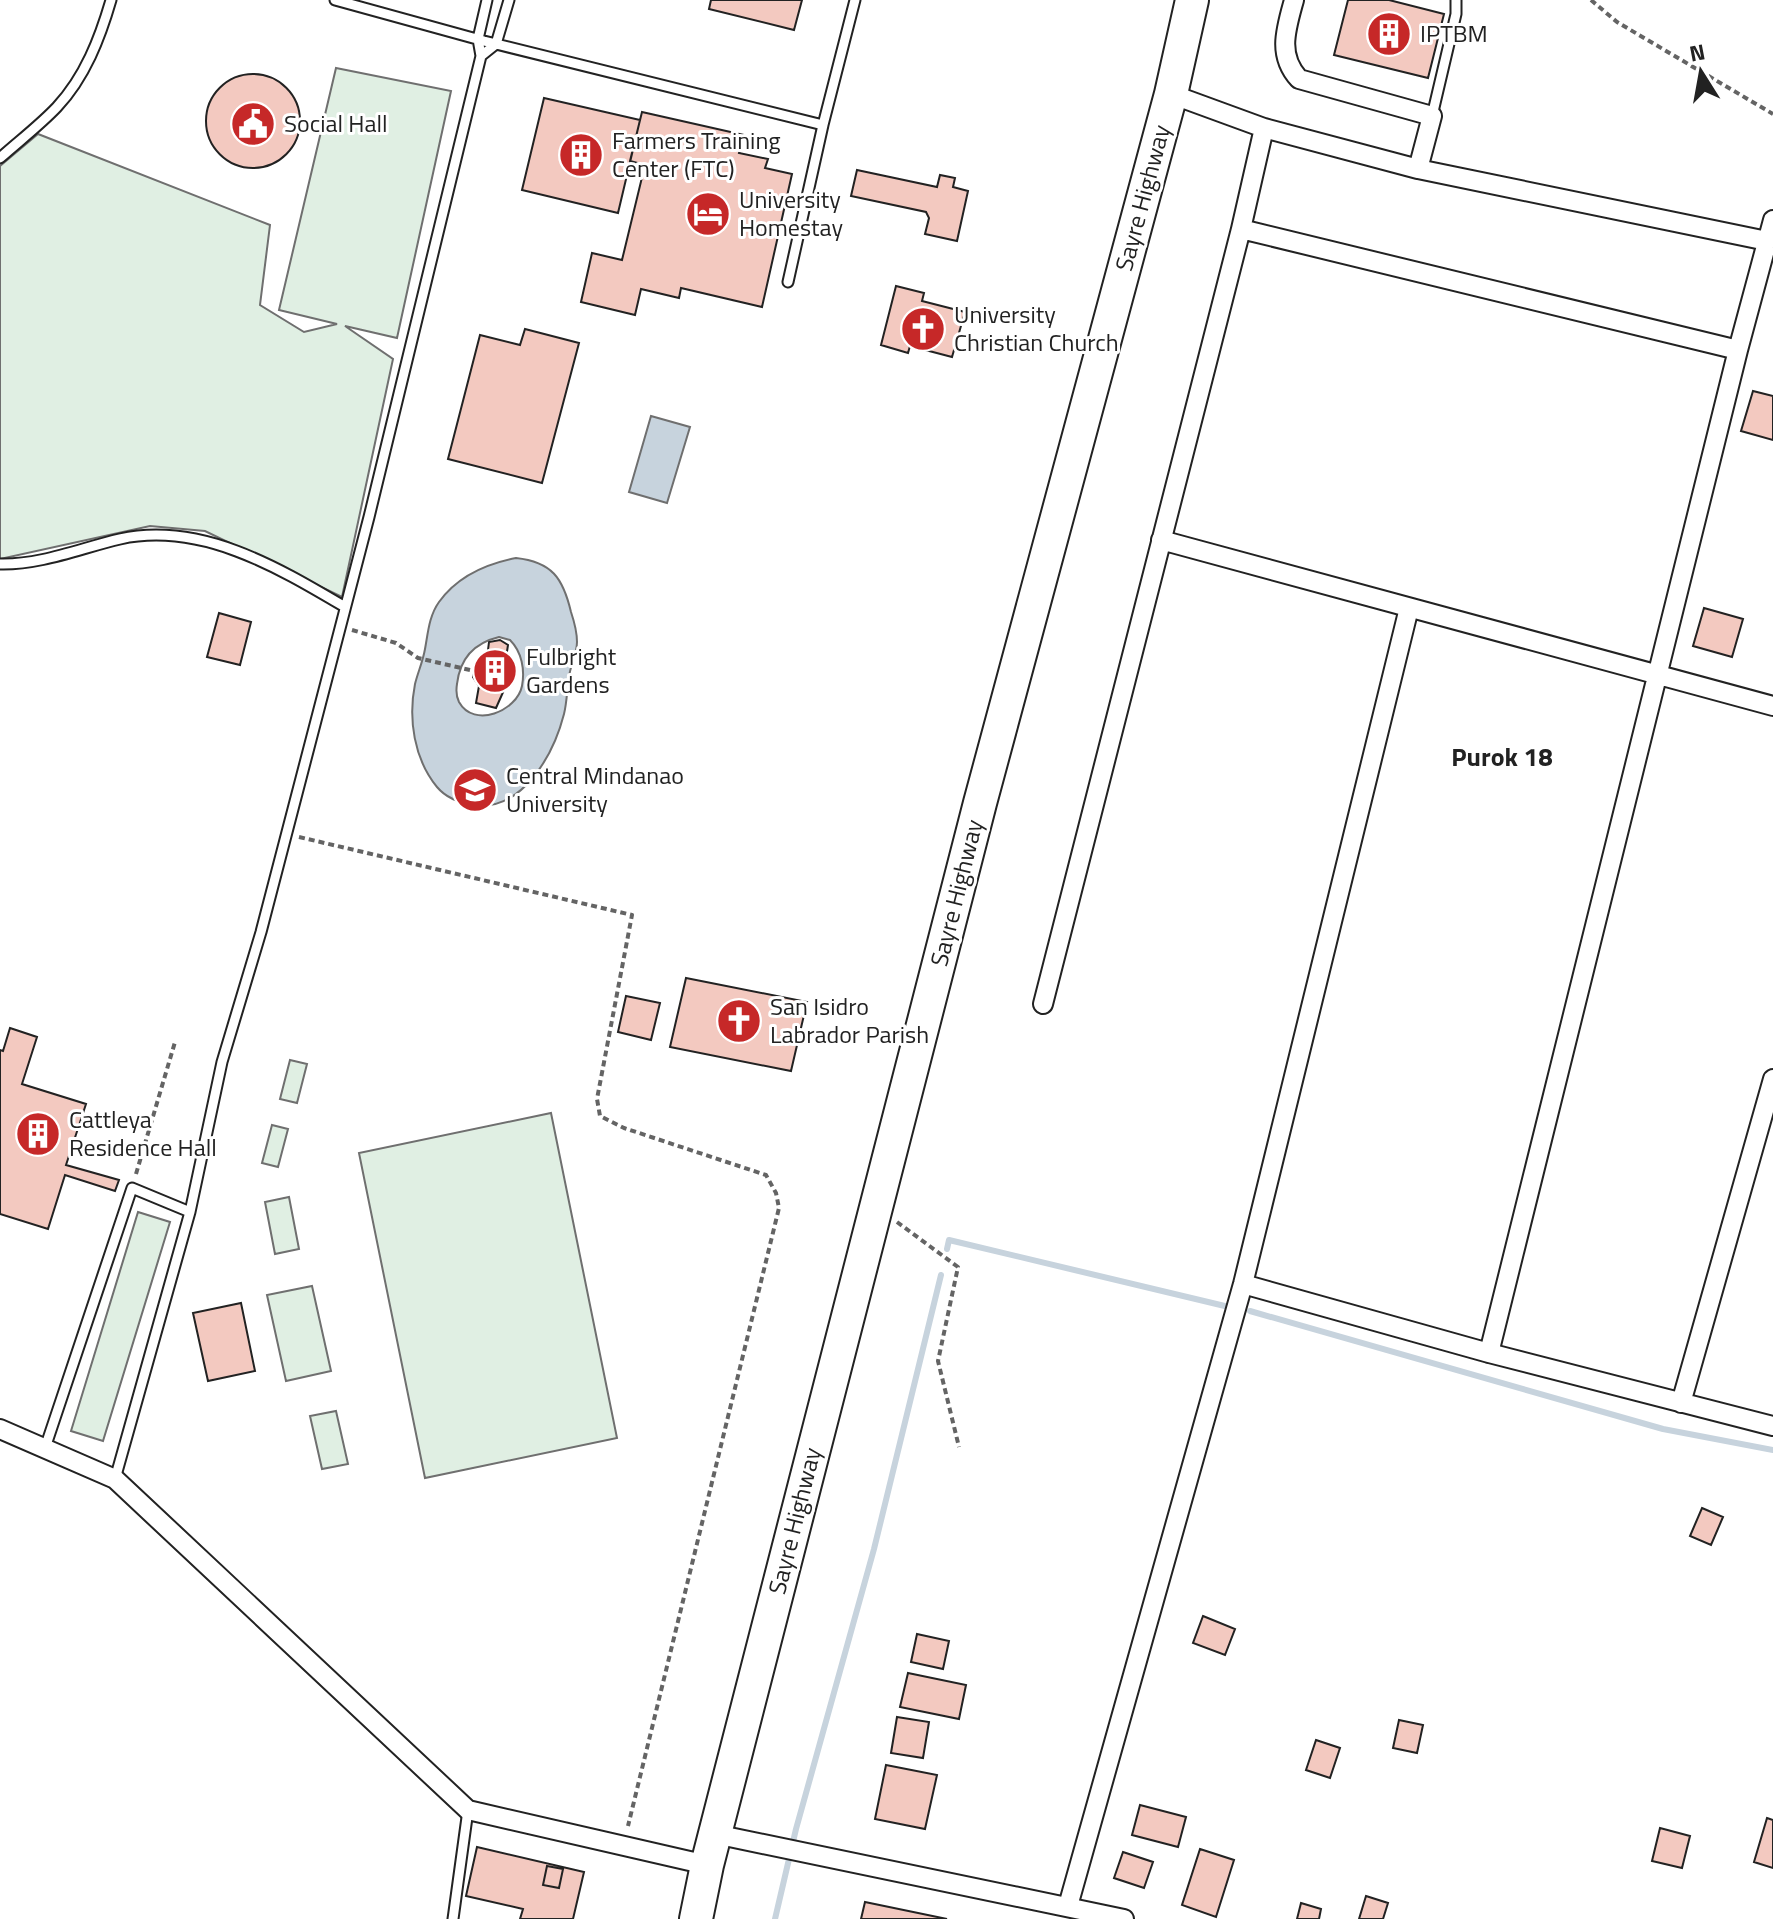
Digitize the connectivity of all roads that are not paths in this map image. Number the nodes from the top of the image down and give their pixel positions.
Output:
1 (111, 0) edge
2 (335, 0) edge
3 (487, 0) edge
4 (509, 0) edge
5 (855, 0) edge
6 (1294, 0) edge
7 (1456, 0) edge
8 (1193, 3) edge
9 (478, 39) junction
10 (496, 44) junction
11 (481, 56) junction
12 (1171, 94) junction
13 (1432, 116) junction
14 (823, 125) junction
15 (1264, 128) junction
16 (0, 158) edge
17 (1418, 169) junction
18 (1773, 220) edge
19 (1241, 229) junction
20 (1767, 241) junction
21 (788, 282) dead end
22 (1764, 287) edge
23 (1738, 350) junction
24 (1161, 540) junction
25 (0, 564) edge
26 (345, 607) junction
27 (1409, 608) junction
28 (1658, 675) junction
29 (1773, 706) edge
30 (1043, 1004) dead end
31 (1773, 1079) edge
32 (190, 1212) junction
33 (1243, 1284) junction
34 (1489, 1353) junction
35 (1681, 1403) junction
36 (1773, 1426) edge
37 (0, 1429) edge
38 (44, 1450) junction
39 (115, 1479) junction
40 (468, 1810) junction
41 (715, 1834) junction
42 (707, 1865) junction
43 (1068, 1906) junction
44 (453, 1919) edge
45 (696, 1919) edge
46 (1124, 1919) edge

1 - 16 lane
2 - 9 lane
3 - 9 lane
4 - 10 lane
5 - 14 lane
6 - 13 street
7 - 13 lane
8 - 12 highway, Sayre Highway
9 - 10 lane
9 - 11 lane
10 - 11 lane
10 - 14 lane
11 - 26 lane
12 - 15 street
12 - 41 highway, Sayre Highway
13 - 17 street
14 - 21 lane
15 - 17 street
15 - 19 street
17 - 20 street
18 - 20 street
19 - 23 street
19 - 24 street
20 - 22 street
22 - 23 street
23 - 28 street
24 - 27 street
24 - 30 street
25 - 26 lane
26 - 32 lane
27 - 28 street
27 - 33 street
28 - 29 street
28 - 34 street
31 - 35 street
32 - 38 lane
32 - 39 lane
33 - 34 street
33 - 43 street
34 - 35 street
35 - 36 street
37 - 38 street
38 - 39 street
39 - 40 street
40 - 42 street
40 - 44 lane
41 - 42 highway, Sayre Highway
41 - 43 street
42 - 45 highway, Sayre Highway
43 - 46 street

